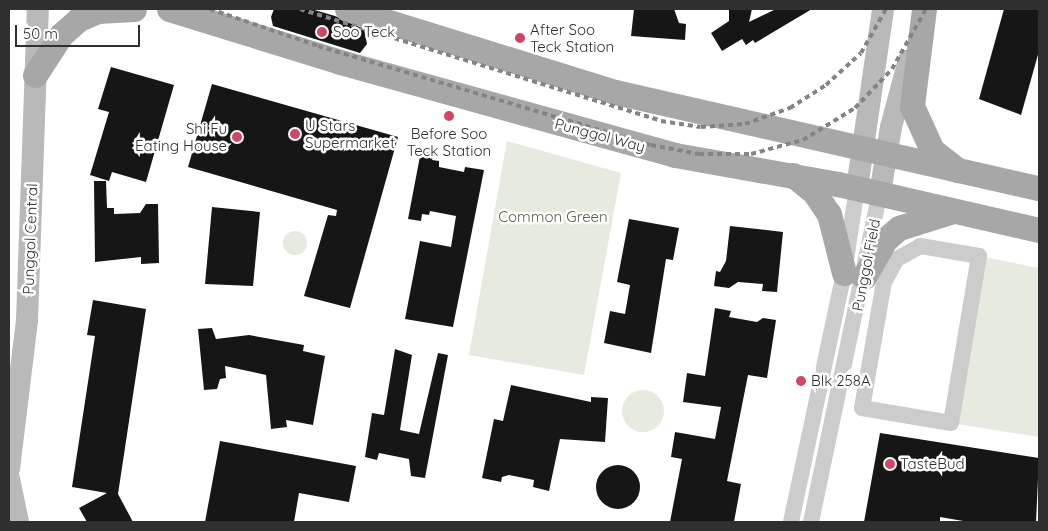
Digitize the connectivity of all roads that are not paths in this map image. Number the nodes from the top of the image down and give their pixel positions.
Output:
1 (38, 9) edge
2 (134, 9) edge
3 (169, 9) edge
4 (347, 9) edge
5 (884, 9) edge
6 (924, 9) edge
7 (35, 75) junction
8 (862, 148) junction
9 (886, 155) junction
10 (962, 173) junction
11 (794, 175) junction
12 (1039, 188) edge
13 (868, 191) junction
14 (950, 212) junction
15 (1039, 230) edge
16 (854, 275) junction
17 (862, 408) joint
18 (9, 469) edge
19 (9, 479) edge
20 (18, 522) edge
21 (791, 522) edge
22 (811, 522) edge

1 - 7 main road, Punggol Central
2 - 7 main road
3 - 11 main road, Punggol Way
4 - 8 main road
5 - 8 main road, Punggol Field
6 - 9 main road, Punggol Field
6 - 10 main road
7 - 18 main road, Punggol Central
8 - 9 main road
8 - 13 main road, Punggol Field
9 - 10 main road
9 - 13 main road, Punggol Field
10 - 12 main road
11 - 13 main road, Punggol Way
11 - 16 main road
13 - 14 main road, Punggol Way
13 - 16 street, Punggol Field
13 - 16 street, Punggol Field
14 - 15 main road, Punggol Way
14 - 16 main road
16 - 21 street, Punggol Field
16 - 22 street, Punggol Field
17 - 17 street
19 - 20 main road

